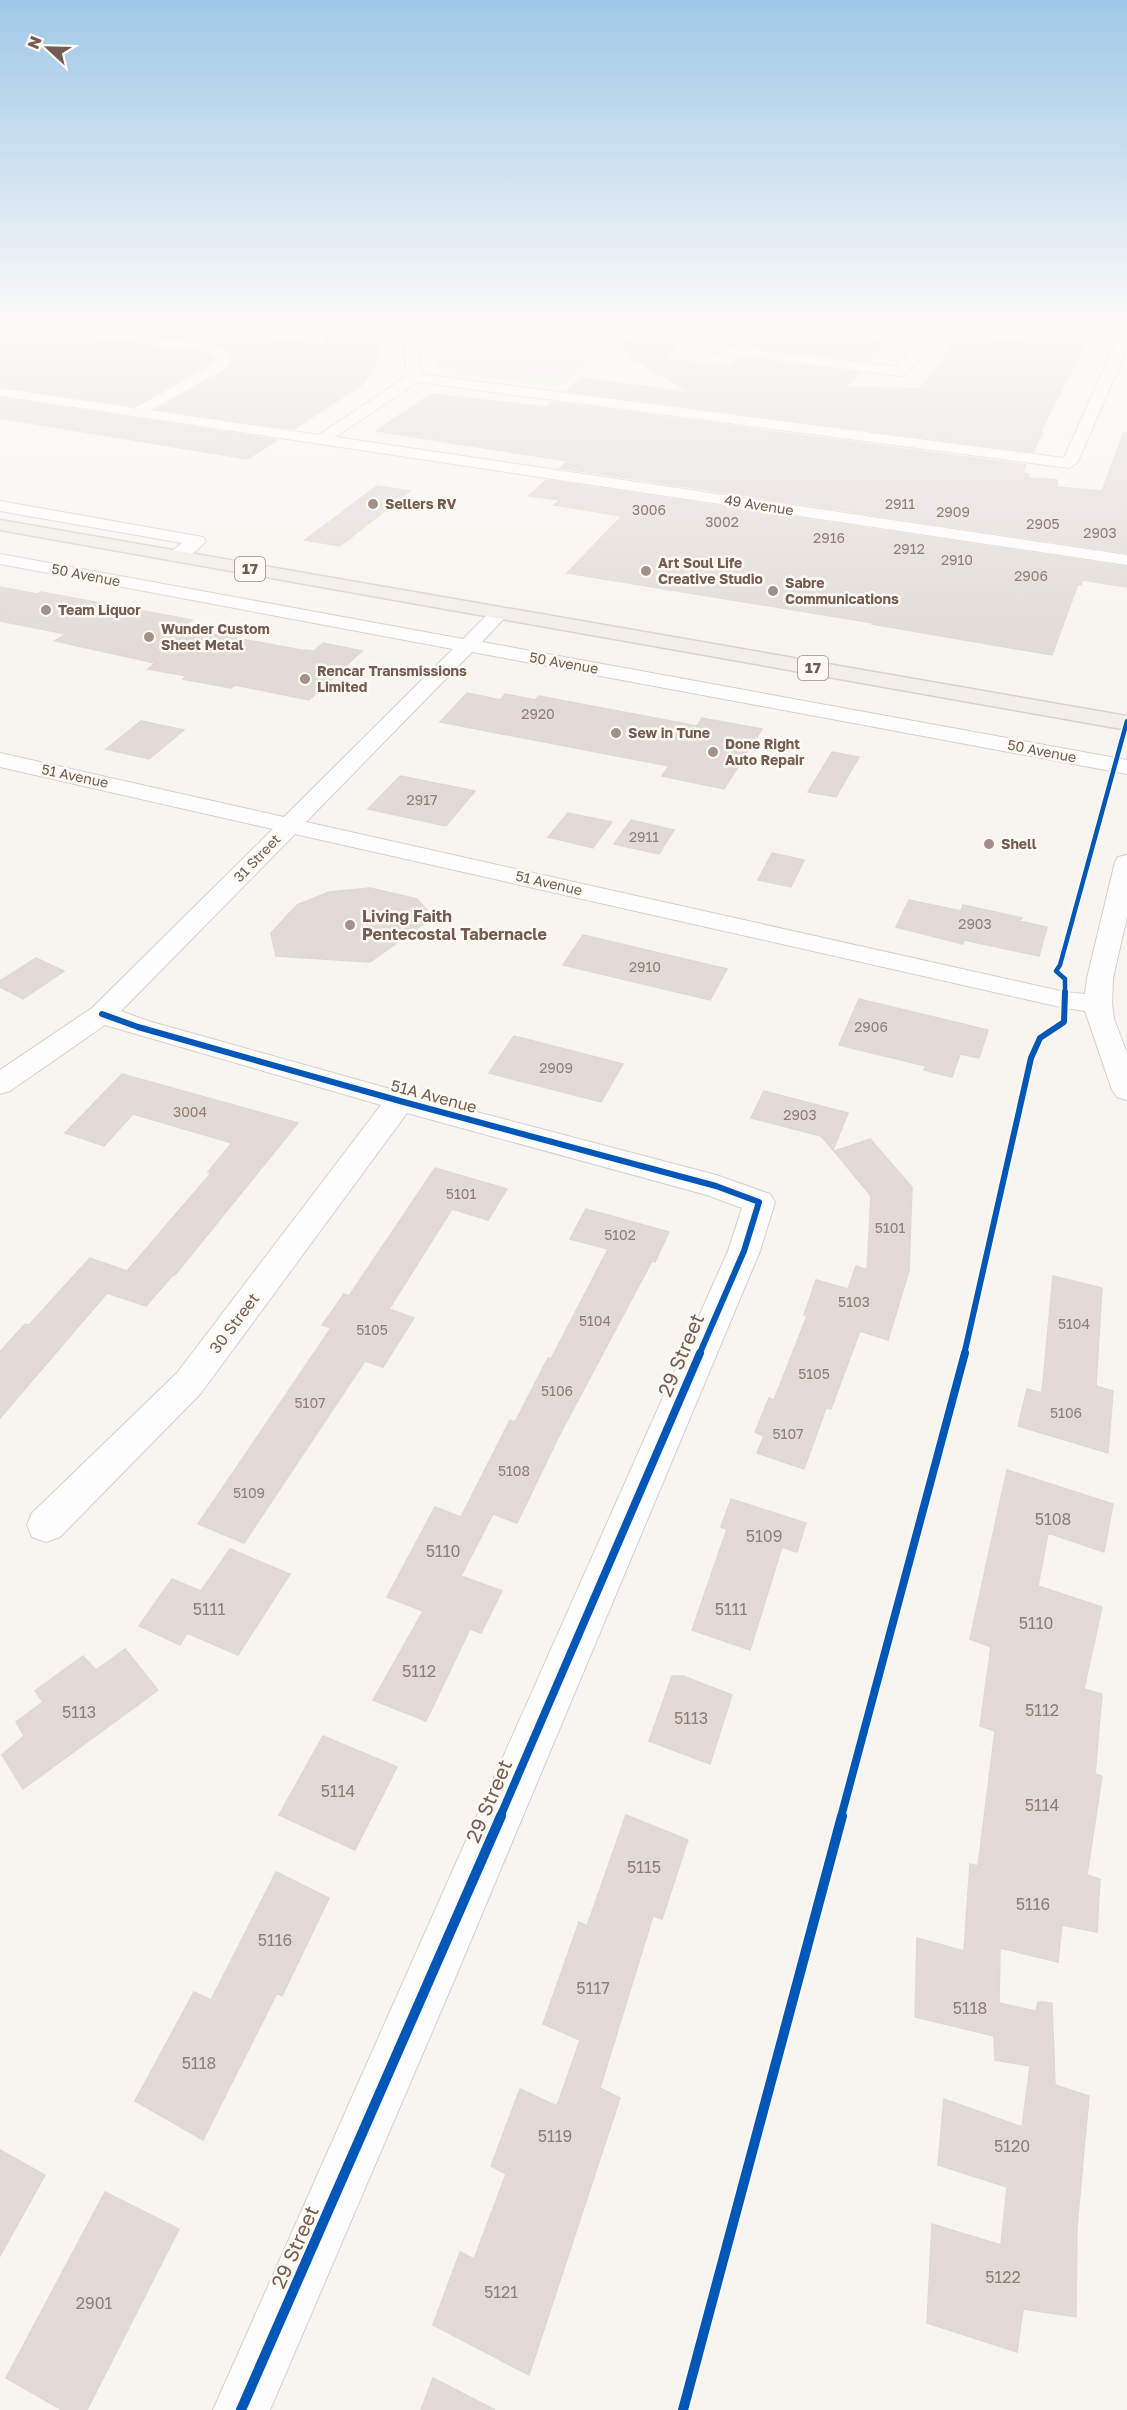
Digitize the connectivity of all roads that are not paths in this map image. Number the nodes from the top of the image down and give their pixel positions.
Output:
1 (285, 433) edge
2 (331, 433) edge
3 (844, 433) edge
4 (1082, 433) edge
5 (323, 439) junction
6 (0, 506) edge
7 (0, 525) edge
8 (175, 556) junction
9 (0, 560) edge
10 (1127, 560) edge
11 (500, 613) junction
12 (466, 645) junction
13 (1127, 723) edge
14 (0, 760) edge
15 (1127, 767) edge
16 (290, 824) junction
17 (1127, 862) edge
18 (1098, 1004) junction
19 (102, 1014) junction
20 (0, 1084) edge
21 (1127, 1090) edge
22 (400, 1101) junction
23 (759, 1202) joint
24 (46, 1526) dead end
25 (242, 2410) edge

1 - 5 street, 49 Avenue
2 - 5 street
3 - 4 street
5 - 10 street, 49 Avenue
6 - 8 street
7 - 8 main road, 17
8 - 11 main road, 17
9 - 12 street, 50 Avenue
11 - 12 street, 31 Street
11 - 13 main road, 17
12 - 15 street, 50 Avenue
12 - 16 street, 31 Street
14 - 16 street, 51 Avenue
16 - 18 street, 51 Avenue
16 - 19 street, 31 Street
17 - 18 street
18 - 21 street
19 - 20 street, 31 Street
19 - 22 street, 51A Avenue
22 - 23 street, 51A Avenue
22 - 24 street, 30 Street
23 - 25 street, 29 Street

